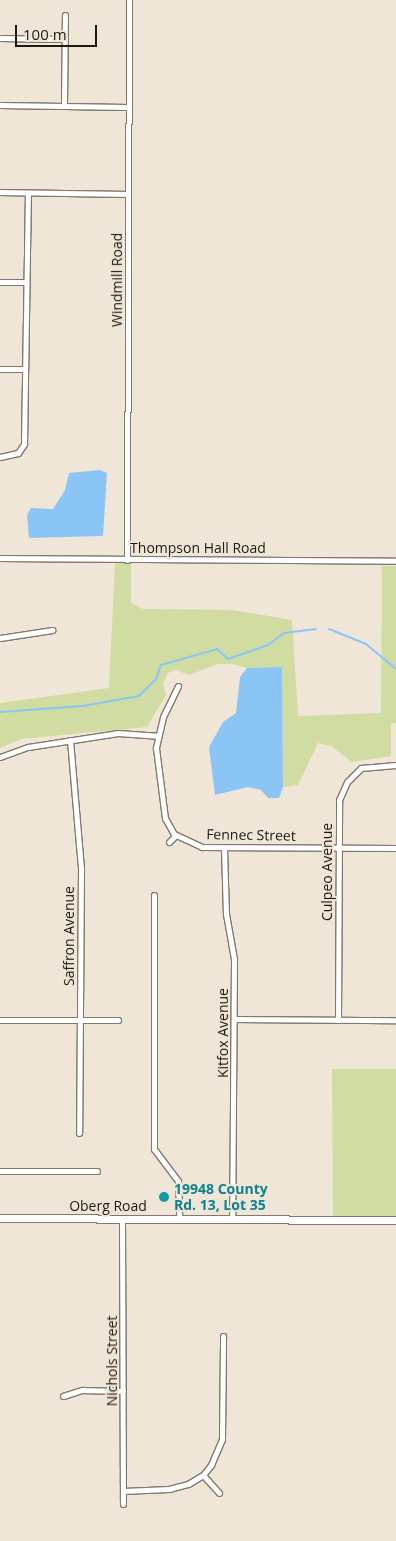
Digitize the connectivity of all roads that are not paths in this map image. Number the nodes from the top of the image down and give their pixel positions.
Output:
1 (128, 0) edge
2 (65, 15) dead end
3 (0, 38) edge
4 (65, 39) junction
5 (0, 105) edge
6 (64, 105) junction
7 (127, 107) junction
8 (0, 192) edge
9 (28, 193) junction
10 (128, 194) junction
11 (0, 282) edge
12 (26, 282) junction
13 (0, 369) edge
14 (25, 370) junction
15 (0, 457) edge
16 (0, 558) edge
17 (127, 560) junction
18 (396, 561) edge
19 (52, 630) dead end
20 (0, 638) edge
21 (178, 686) dead end
22 (157, 736) junction
23 (70, 740) junction
24 (0, 757) edge
25 (396, 765) edge
26 (176, 835) junction
27 (169, 842) dead end
28 (339, 847) junction
29 (224, 848) junction
30 (396, 848) edge
31 (154, 895) dead end
32 (234, 1019) junction
33 (0, 1020) edge
34 (80, 1020) junction
35 (118, 1020) dead end
36 (338, 1020) junction
37 (396, 1020) edge
38 (80, 1133) dead end
39 (0, 1171) edge
40 (97, 1171) dead end
41 (0, 1218) edge
42 (122, 1219) junction
43 (179, 1219) junction
44 (232, 1219) junction
45 (396, 1220) edge
46 (223, 1336) dead end
47 (123, 1391) junction
48 (63, 1396) dead end
49 (203, 1474) junction
50 (123, 1492) junction
51 (219, 1493) dead end
52 (122, 1504) dead end

1 - 7 street, Windmill Road
2 - 4 street
3 - 4 street
4 - 6 street
5 - 6 street
6 - 7 street
7 - 10 street, Windmill Road
8 - 9 street
9 - 10 street
9 - 12 street
10 - 17 street, Windmill Road
11 - 12 street
12 - 14 street
13 - 14 street
14 - 15 street
16 - 17 street, Thompson Hall Road
17 - 18 street, Thompson Hall Road
19 - 20 street
21 - 22 street
22 - 23 street
22 - 26 street
23 - 24 street
23 - 34 street, Saffron Avenue
25 - 28 street, Culpeo Avenue
26 - 27 street
26 - 29 street, Fennec Street
28 - 29 street, Fennec Street
28 - 30 street, Fennec Street
28 - 36 street, Culpeo Avenue
29 - 32 street, Kitfox Avenue
31 - 43 street
32 - 36 street
32 - 44 street, Kitfox Avenue
33 - 34 street
34 - 35 street
34 - 38 street, Saffron Avenue
36 - 37 street
39 - 40 street
41 - 42 street, Oberg Road
42 - 43 street, Oberg Road
42 - 47 street, Nichols Street
43 - 44 street, Oberg Road
44 - 45 street, Oberg Road
46 - 49 street
47 - 48 street
47 - 50 street, Nichols Street
49 - 50 street
49 - 51 street
50 - 52 street, Nichols Street

